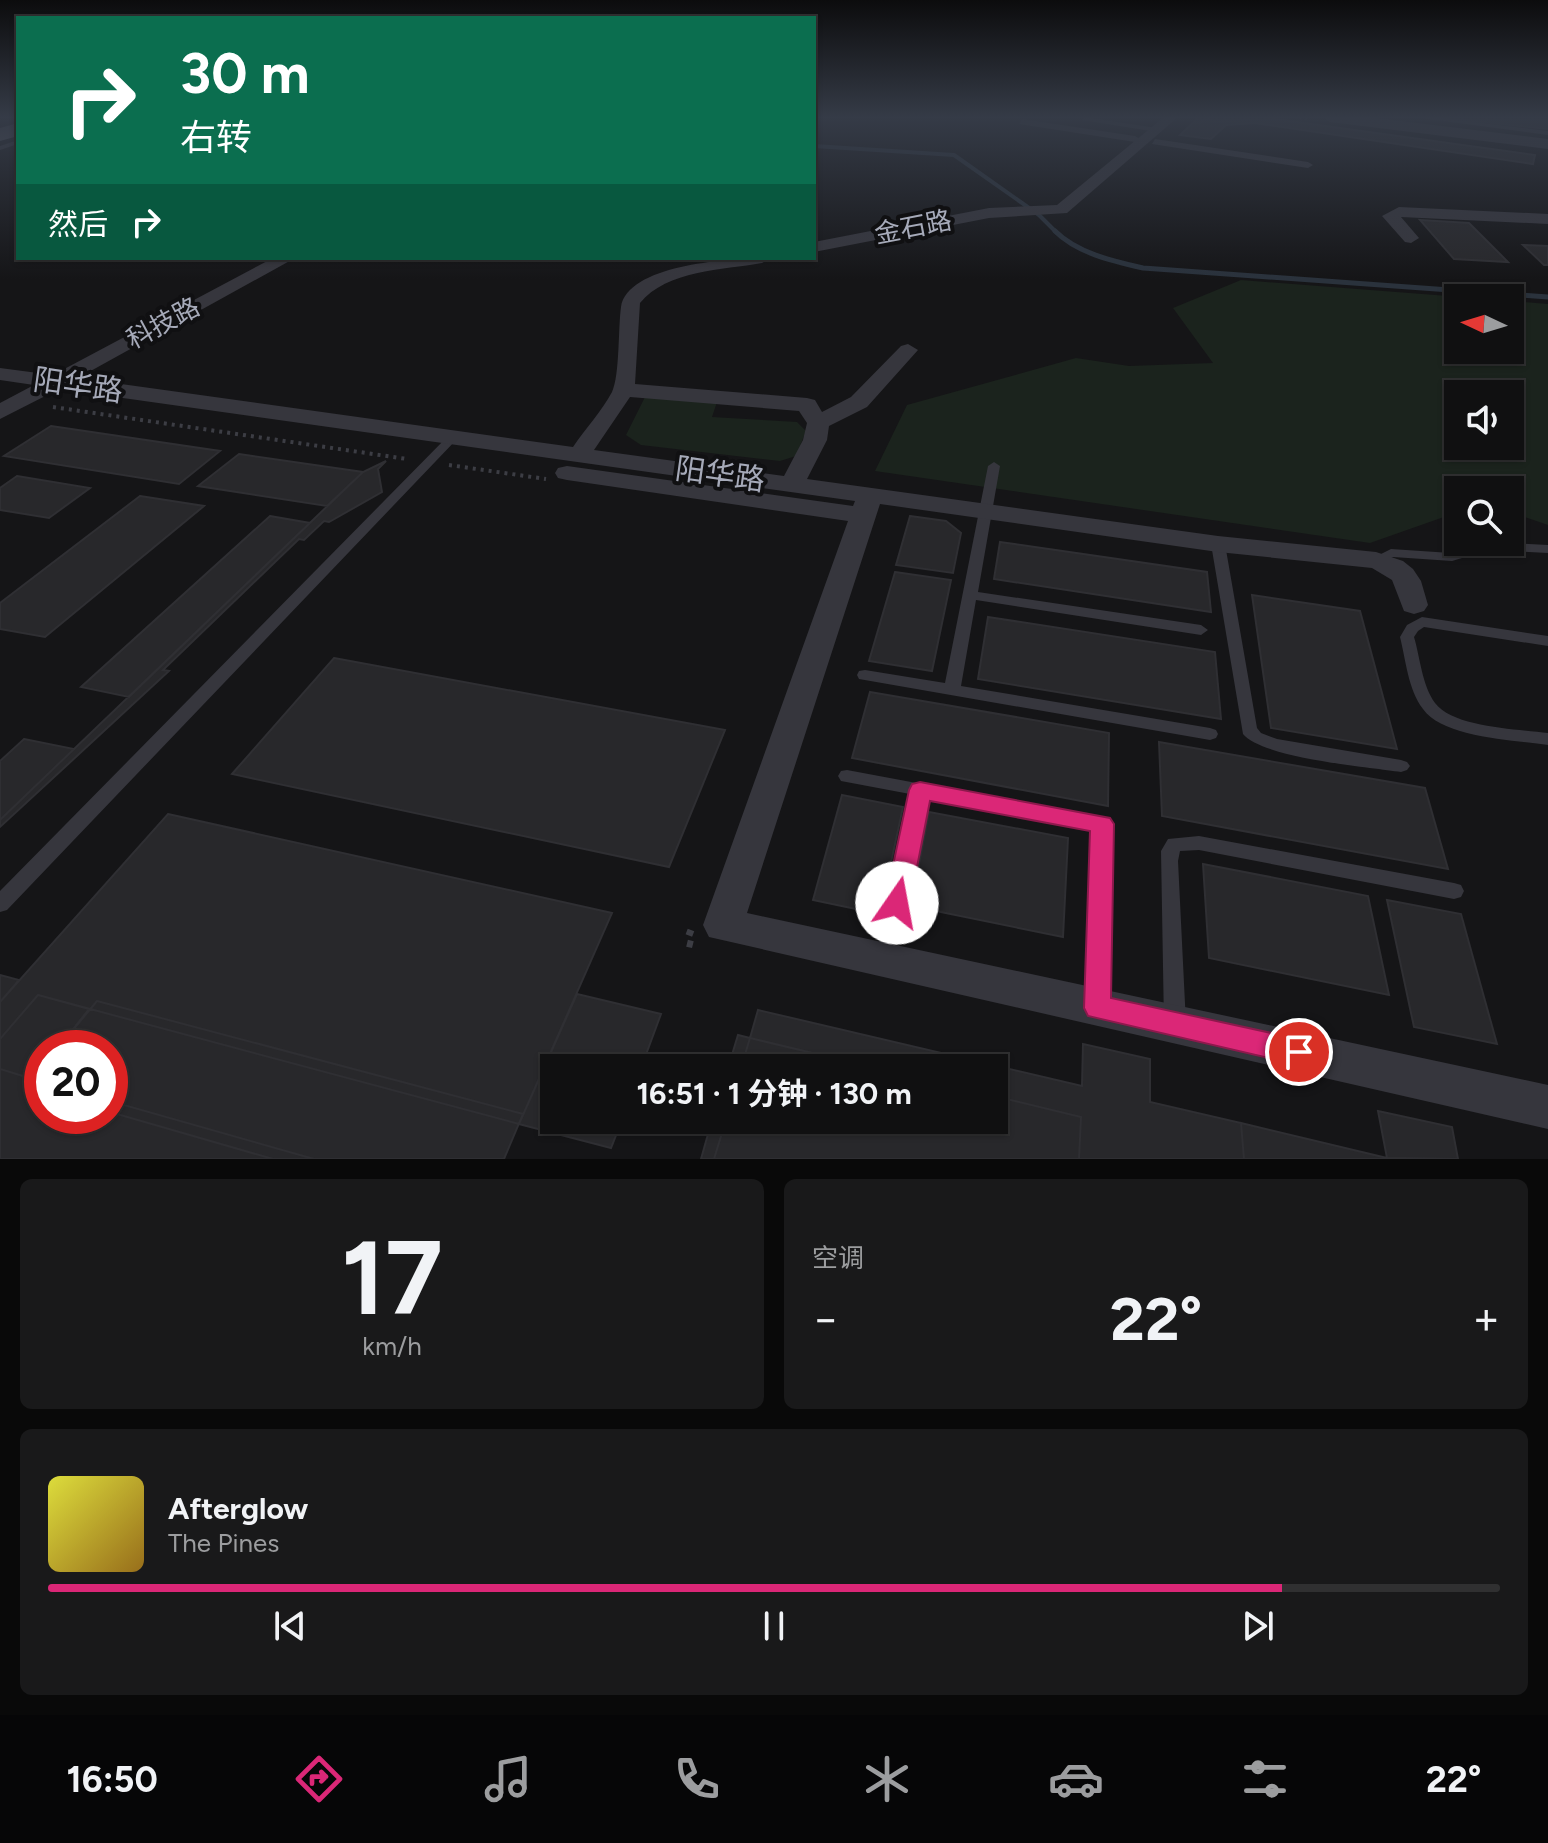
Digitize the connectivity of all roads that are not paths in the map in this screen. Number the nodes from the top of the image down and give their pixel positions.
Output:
1 (1111, 171) edge
2 (1548, 219) edge
3 (1411, 238) dead end
4 (816, 247) edge
5 (282, 260) edge
6 (752, 260) edge
7 (908, 350) dead end
8 (0, 374) edge
9 (54, 381) junction
10 (624, 390) junction
11 (0, 391) edge
12 (29, 395) junction
13 (0, 412) edge
14 (818, 423) junction
15 (444, 445) junction
16 (579, 455) junction
17 (994, 466) dead end
18 (792, 484) junction
19 (867, 505) junction
20 (985, 512) junction
21 (1218, 544) junction
22 (1548, 549) edge
23 (1376, 560) junction
24 (970, 595) junction
25 (1418, 614) junction
26 (1201, 630) dead end
27 (1548, 641) edge
28 (865, 675) dead end
29 (952, 690) junction
30 (1210, 734) dead end
31 (1548, 739) edge
32 (1401, 766) dead end
33 (847, 776) dead end
34 (920, 790) junction
35 (1454, 891) dead end
36 (897, 903) dead end
37 (0, 904) edge
38 (1097, 1008) junction
39 (1175, 1025) junction
40 (1548, 1107) edge

1 - 4 street, 金石路
2 - 3 street
5 - 9 street, 科技路
6 - 10 street
7 - 14 street
8 - 9 street, 阳华路
9 - 12 street, 科技路
9 - 15 street, 阳华路
10 - 14 street
10 - 16 street
11 - 12 street, 阳华路
12 - 13 street, 科技路
12 - 15 street, 阳华路
14 - 18 street
15 - 16 street, 阳华路
15 - 19 street, 阳华路
15 - 37 lane
16 - 18 street, 阳华路
17 - 20 lane
18 - 19 street, 阳华路
19 - 20 street, 阳华路
19 - 38 street
20 - 21 street, 阳华路
20 - 24 lane
21 - 23 street, 阳华路
21 - 32 lane
22 - 23 lane
23 - 25 street, 阳华路
24 - 26 lane
24 - 29 lane
25 - 27 lane
25 - 31 lane
28 - 29 lane
29 - 30 lane
33 - 34 lane
34 - 36 lane
34 - 38 lane
35 - 39 lane
38 - 39 street
39 - 40 street

